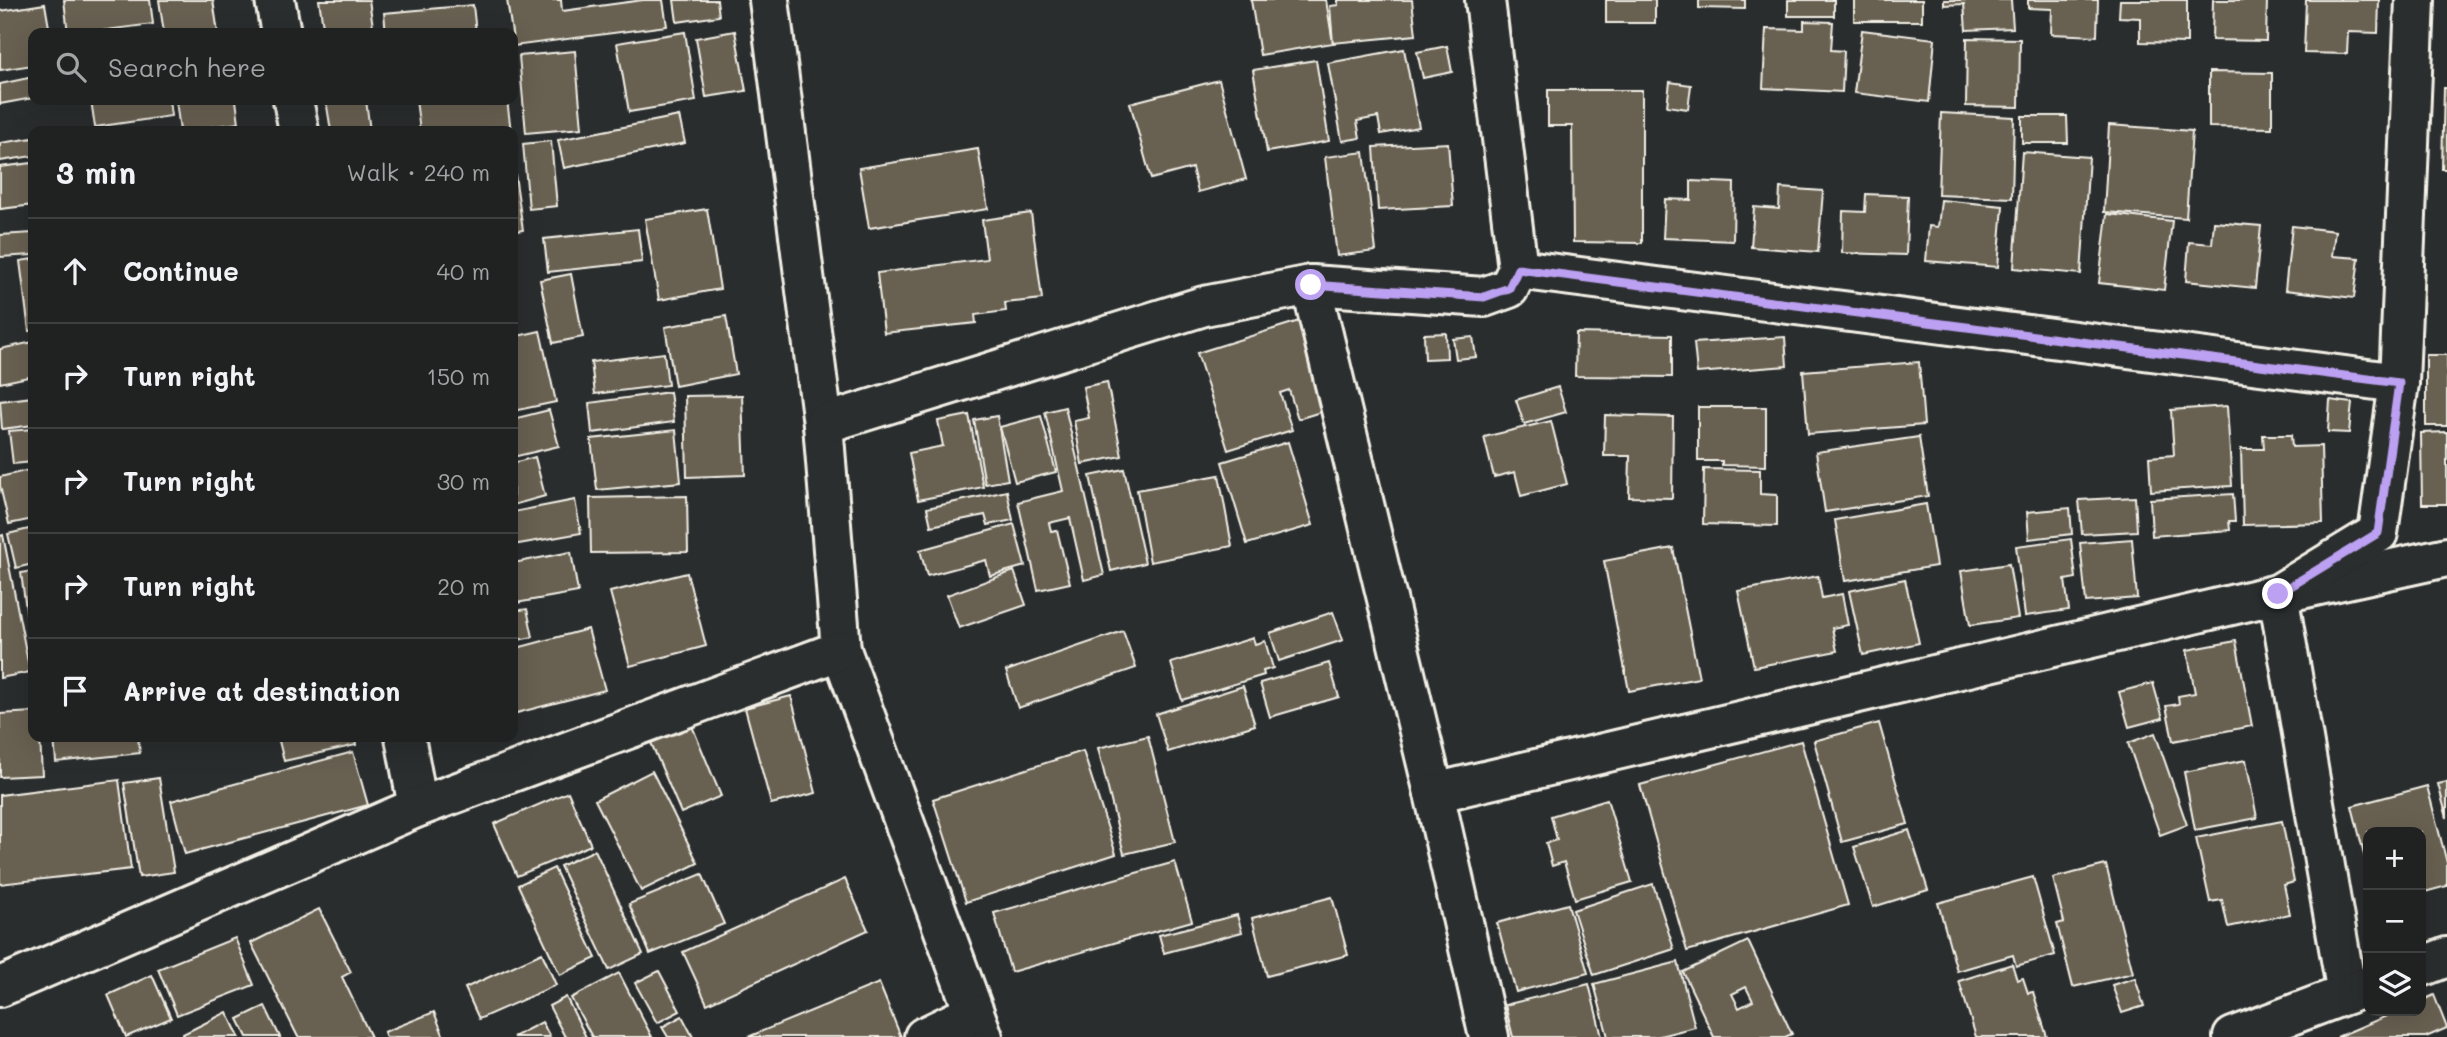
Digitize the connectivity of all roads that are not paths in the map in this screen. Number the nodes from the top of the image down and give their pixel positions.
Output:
1 (275, 0) edge
2 (769, 0) edge
3 (1485, 0) edge
4 (2415, 0) edge
5 (280, 28) edge
6 (294, 105) edge
7 (298, 126) edge
8 (1518, 269) junction
9 (1311, 285) junction
10 (2399, 383) junction
11 (823, 424) junction
12 (2447, 557) edge
13 (2278, 594) junction
14 (841, 650) junction
15 (406, 742) edge
16 (1434, 793) junction
17 (418, 807) junction
18 (2447, 957) edge
19 (2426, 965) edge
20 (0, 986) edge
21 (2358, 990) edge
22 (978, 1025) edge
23 (924, 1037) edge
24 (1489, 1037) edge
25 (2233, 1037) edge

1 - 5 street
2 - 11 street
3 - 8 street
4 - 10 street
6 - 7 street
8 - 9 street
8 - 10 street
9 - 11 street
9 - 16 street
10 - 13 street
11 - 14 street
12 - 13 street
13 - 16 street
13 - 21 street
14 - 17 street
14 - 22 street
15 - 17 street
16 - 24 street
17 - 20 street
18 - 19 street
21 - 25 street
22 - 23 street

